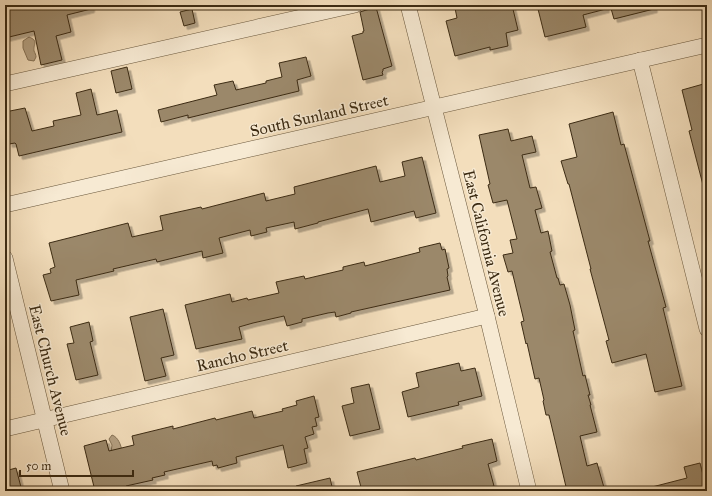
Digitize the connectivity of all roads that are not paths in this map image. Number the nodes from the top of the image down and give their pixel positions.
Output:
1 (355, 5) edge
2 (408, 5) edge
3 (707, 45) edge
4 (640, 60) junction
5 (5, 84) edge
6 (434, 108) junction
7 (5, 205) edge
8 (5, 258) edge
9 (487, 316) junction
10 (707, 329) edge
11 (44, 420) junction
12 (5, 429) edge
13 (62, 491) edge
14 (529, 491) edge

1 - 5 street
2 - 6 street, East California Avenue
3 - 4 street, South Sunland Street
4 - 6 street, South Sunland Street
4 - 10 street
6 - 7 street, South Sunland Street
6 - 9 street, East California Avenue
8 - 11 street, East Church Avenue
9 - 11 street, Rancho Street
9 - 14 street, East California Avenue
11 - 12 street, Rancho Street
11 - 13 street, East Church Avenue

